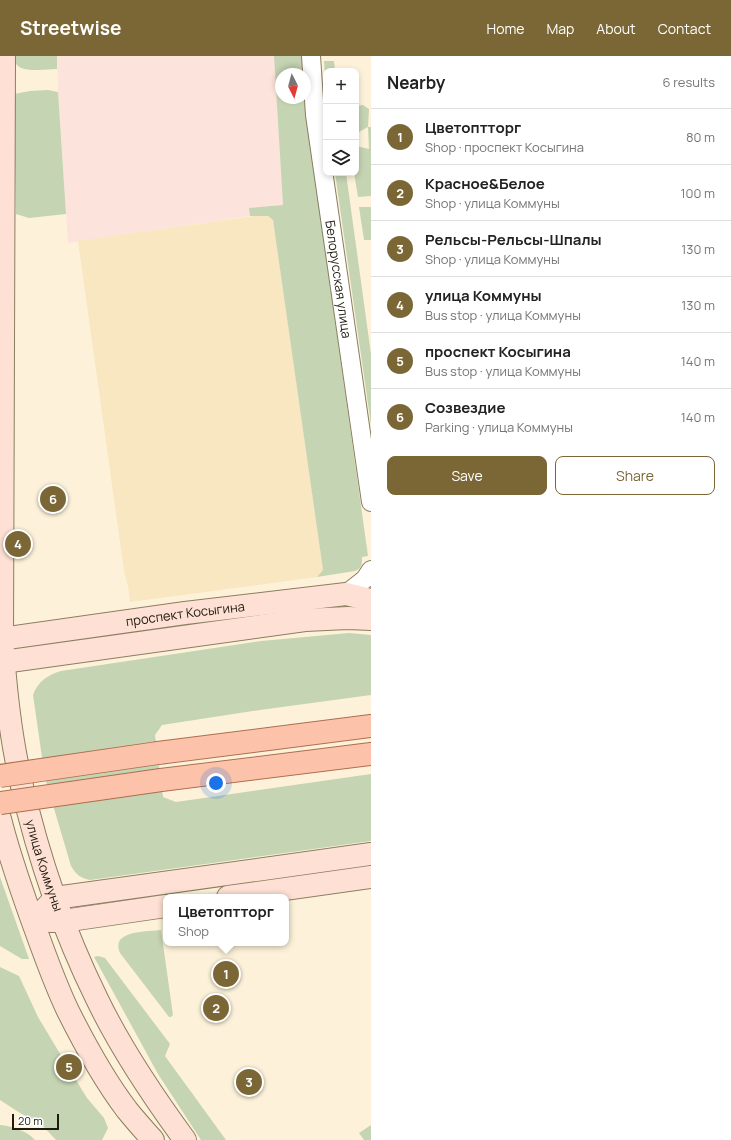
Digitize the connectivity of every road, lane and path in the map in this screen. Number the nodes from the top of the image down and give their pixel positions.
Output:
1 (4, 56) edge
2 (311, 56) edge
3 (371, 502) edge
4 (371, 570) edge
5 (346, 594) junction
6 (371, 600) edge
7 (371, 620) edge
8 (1, 638) edge
9 (2, 662) edge
10 (367, 726) edge
11 (368, 754) edge
12 (0, 776) edge
13 (0, 803) edge
14 (0, 819) edge
15 (371, 854) edge
16 (371, 877) edge
17 (249, 894) edge
18 (55, 898) junction
19 (163, 906) edge
20 (33, 921) junction
21 (63, 921) junction
22 (153, 1140) edge
23 (185, 1140) edge

1 - 8 main road, улица Коммуны
2 - 3 street, Белорусская улица
4 - 5 street
5 - 6 main road, проспект Косыгина
5 - 8 main road, проспект Косыгина
7 - 9 main road, проспект Косыгина
8 - 9 main road, улица Коммуны
9 - 18 main road, улица Коммуны
10 - 12 main road, bridge
11 - 13 main road, bridge
14 - 20 main road
15 - 18 main road
16 - 17 main road
18 - 20 main road
18 - 21 main road, улица Коммуны
19 - 21 main road
20 - 21 main road
20 - 22 main road
21 - 23 main road, улица Коммуны

